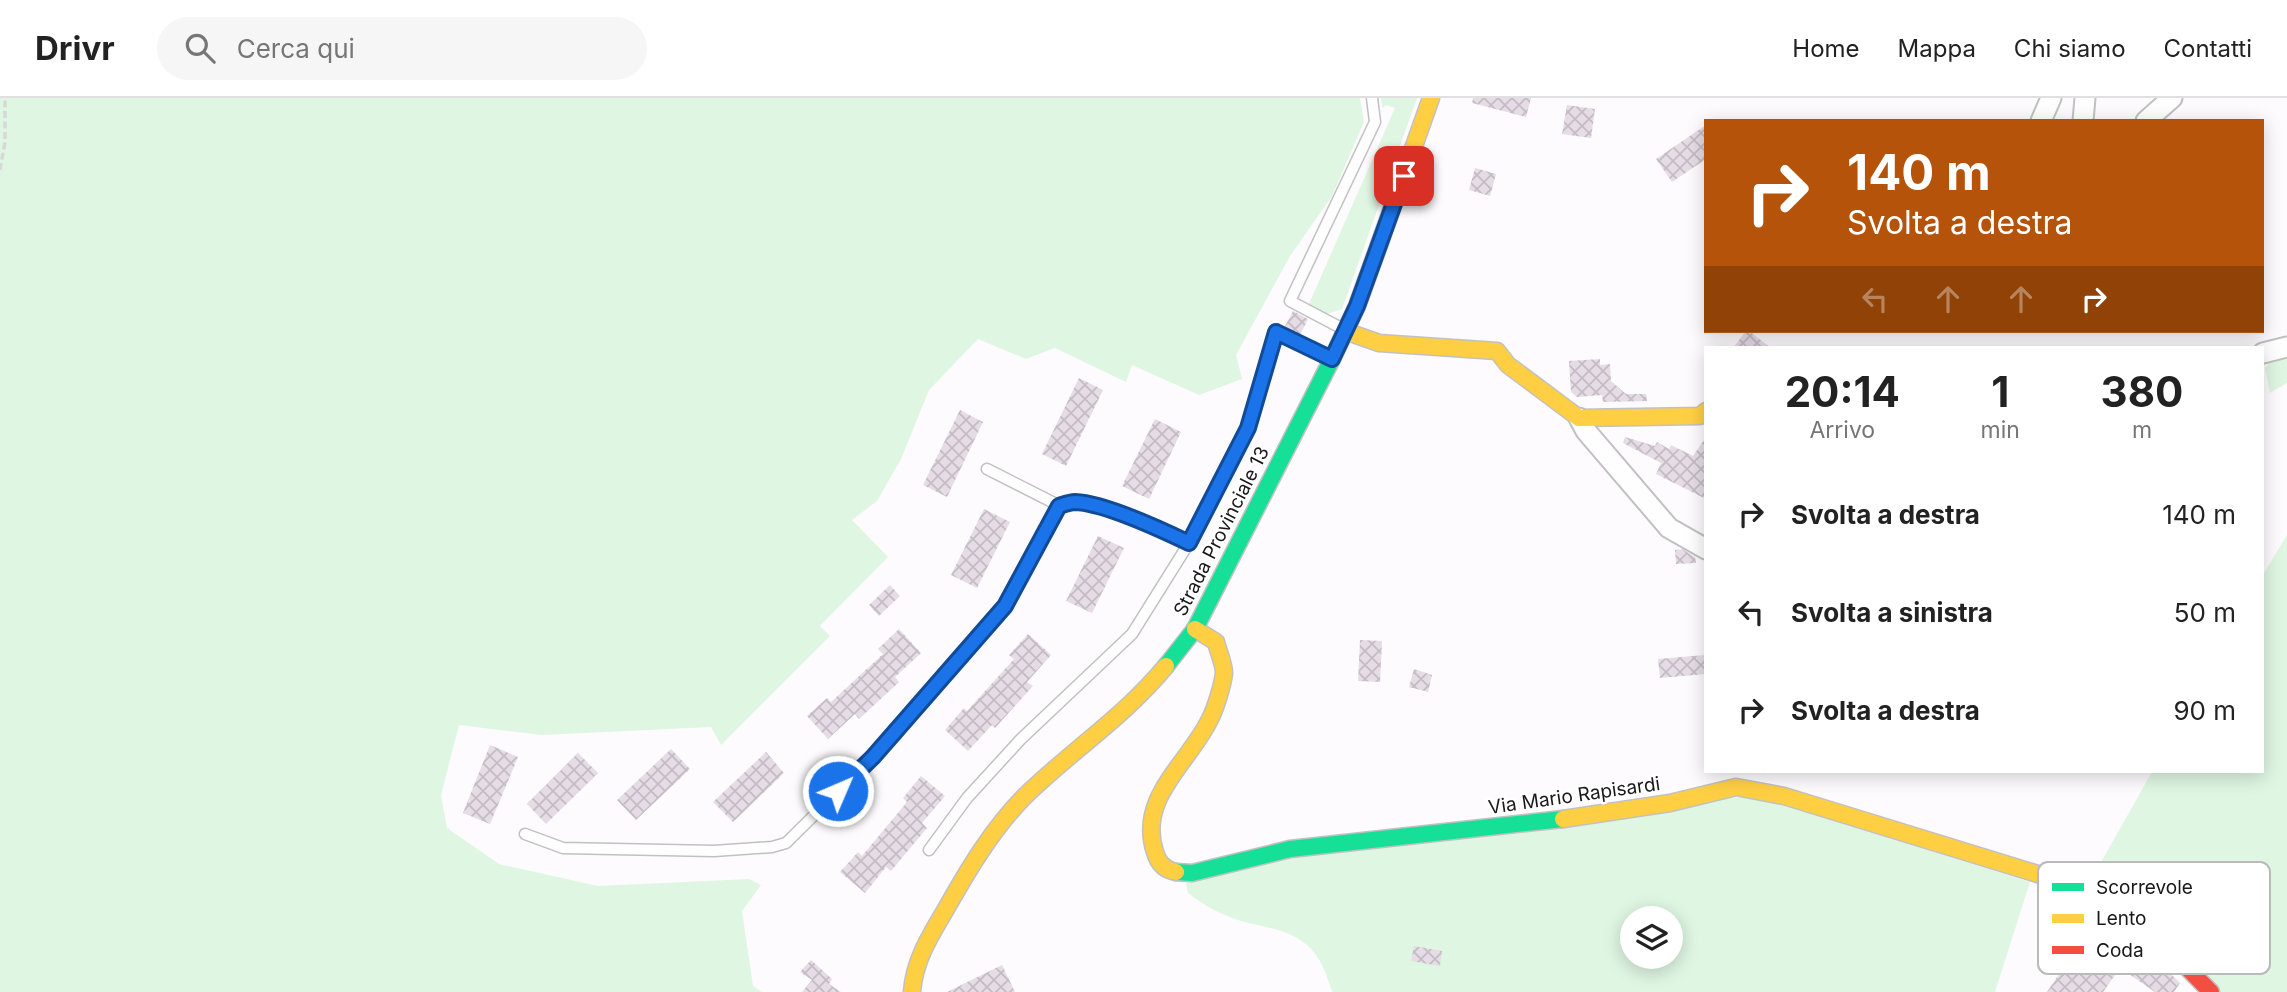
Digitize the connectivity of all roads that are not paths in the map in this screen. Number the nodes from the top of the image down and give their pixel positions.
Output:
1 (1372, 98) edge
2 (1431, 98) edge
3 (2051, 98) edge
4 (2085, 98) edge
5 (2172, 98) edge
6 (2042, 119) edge
7 (2083, 119) edge
8 (2148, 119) edge
9 (1345, 331) junction
10 (2287, 347) edge
11 (2264, 352) edge
12 (1332, 359) junction
13 (1704, 413) edge
14 (1579, 418) junction
15 (987, 469) dead end
16 (1059, 506) junction
17 (1189, 543) junction
18 (1704, 549) edge
19 (1195, 629) junction
20 (525, 834) dead end
21 (929, 850) dead end
22 (2038, 874) edge
23 (2193, 974) edge
24 (912, 992) edge
25 (2211, 992) edge

1 - 9 lane
2 - 9 street, Strada Provinciale 13
3 - 6 street
4 - 7 street
5 - 8 street
9 - 12 street, Strada Provinciale 13
9 - 14 street
10 - 11 street
12 - 17 lane
12 - 19 street, Strada Provinciale 13
13 - 14 street
14 - 18 street
15 - 16 lane
16 - 17 lane
16 - 20 lane
17 - 21 lane
19 - 22 street, Via Mario Rapisardi
19 - 24 street, Strada Provinciale 13
23 - 25 street, Via Mario Rapisardi

